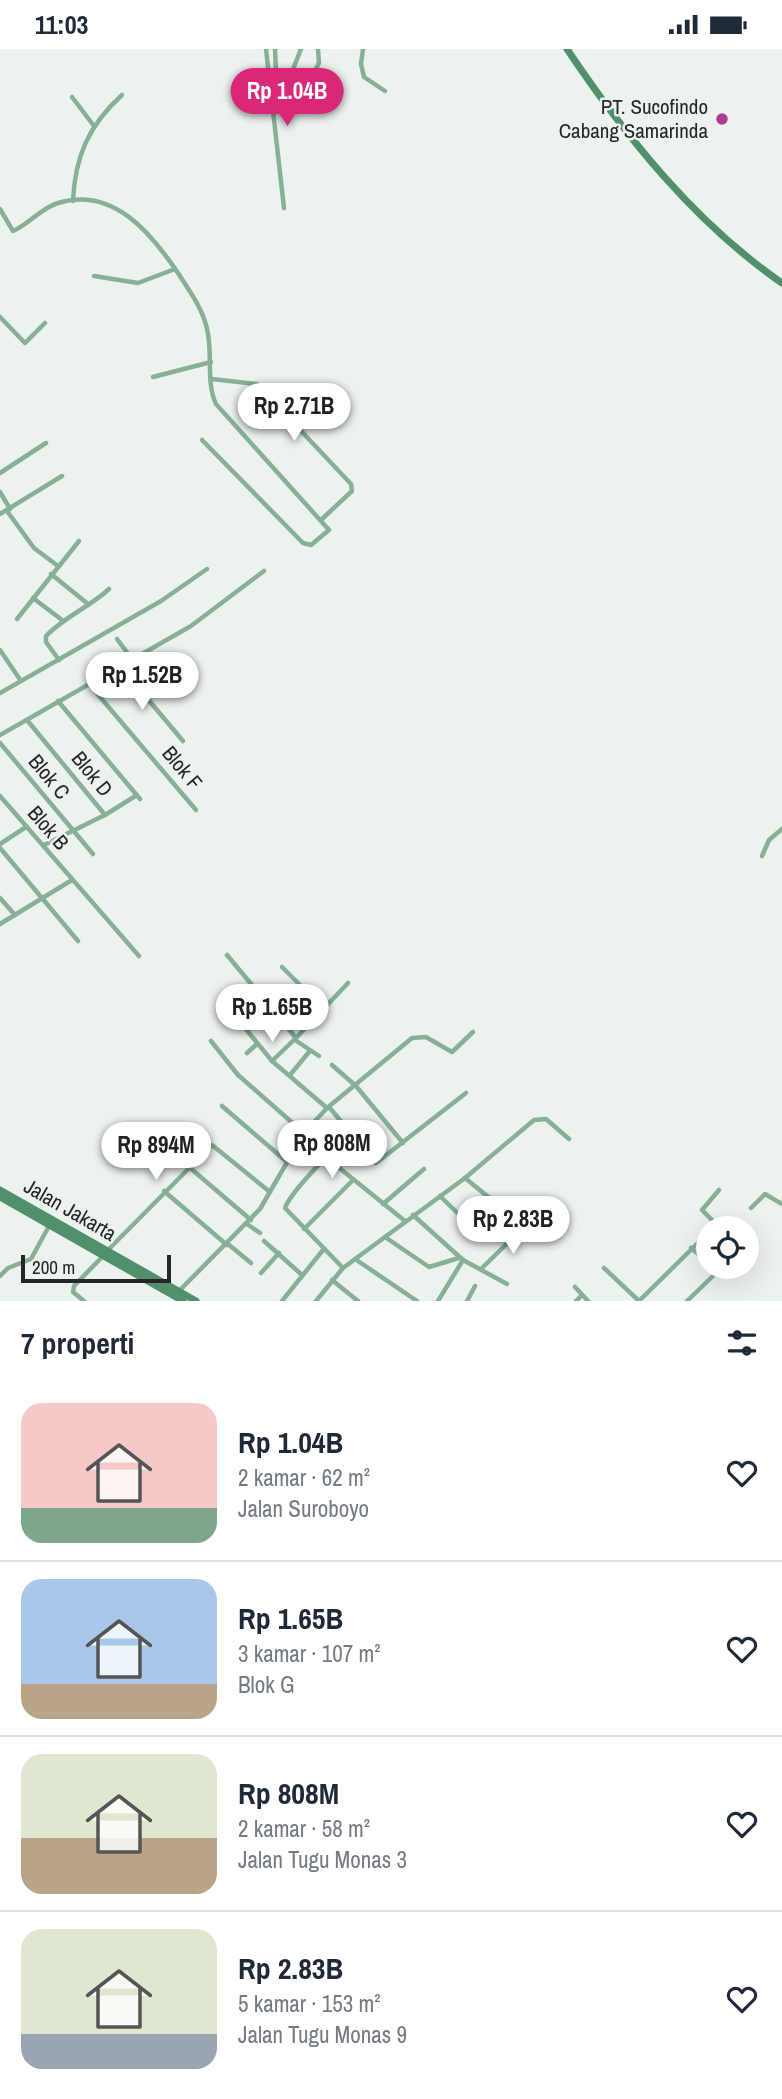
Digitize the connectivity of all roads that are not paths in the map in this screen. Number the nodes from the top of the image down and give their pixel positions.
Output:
1 (266, 49) edge
2 (275, 49) edge
3 (301, 49) edge
4 (318, 49) edge
5 (363, 49) edge
6 (567, 49) edge
7 (290, 77) dead end
8 (386, 91) dead end
9 (304, 92) dead end
10 (122, 95) dead end
11 (72, 97) dead end
12 (273, 110) junction
13 (94, 126) junction
14 (73, 201) junction
15 (284, 208) dead end
16 (0, 209) edge
17 (175, 269) junction
18 (94, 276) dead end
19 (782, 283) edge
20 (0, 317) edge
21 (45, 323) dead end
22 (211, 362) junction
23 (153, 377) dead end
24 (212, 379) junction
25 (202, 440) dead end
26 (46, 443) dead end
27 (0, 473) edge
28 (62, 476) dead end
29 (0, 492) edge
30 (8, 510) junction
31 (0, 514) edge
32 (322, 519) junction
33 (79, 541) dead end
34 (58, 566) junction
35 (207, 569) dead end
36 (264, 571) dead end
37 (51, 574) junction
38 (109, 589) dead end
39 (33, 598) junction
40 (88, 604) junction
41 (17, 619) dead end
42 (62, 620) junction
43 (117, 639) dead end
44 (0, 650) edge
45 (132, 659) junction
46 (59, 660) junction
47 (120, 666) junction
48 (21, 681) junction
49 (89, 684) junction
50 (0, 694) edge
51 (58, 701) junction
52 (27, 720) junction
53 (0, 735) edge
54 (183, 741) dead end
55 (0, 743) edge
56 (0, 796) edge
57 (196, 810) dead end
58 (105, 815) junction
59 (26, 827) junction
60 (782, 829) edge
61 (73, 831) junction
62 (44, 845) junction
63 (0, 846) edge
64 (93, 854) dead end
65 (762, 856) dead end
66 (72, 880) junction
67 (43, 897) junction
68 (0, 898) edge
69 (15, 915) junction
70 (0, 923) edge
71 (78, 941) dead end
72 (227, 955) dead end
73 (139, 956) dead end
74 (282, 967) dead end
75 (348, 983) dead end
76 (324, 1009) junction
77 (240, 1022) dead end
78 (474, 1032) dead end
79 (295, 1039) junction
80 (211, 1041) dead end
81 (257, 1044) junction
82 (309, 1052) dead end
83 (247, 1053) dead end
84 (320, 1056) dead end
85 (272, 1061) junction
86 (332, 1065) dead end
87 (290, 1075) junction
88 (356, 1086) junction
89 (466, 1093) dead end
90 (222, 1106) dead end
91 (328, 1108) junction
92 (304, 1133) junction
93 (351, 1133) junction
94 (569, 1139) dead end
95 (403, 1143) junction
96 (327, 1158) junction
97 (287, 1162) junction
98 (189, 1167) junction
99 (424, 1169) dead end
100 (465, 1178) junction
101 (352, 1181) junction
102 (0, 1190) edge
103 (719, 1190) dead end
104 (164, 1191) junction
105 (270, 1192) junction
106 (440, 1196) junction
107 (0, 1197) edge
108 (383, 1204) junction
109 (782, 1204) edge
110 (751, 1207) dead end
111 (413, 1215) junction
112 (708, 1216) edge
113 (405, 1221) junction
114 (249, 1222) junction
115 (52, 1225) junction
116 (526, 1225) dead end
117 (304, 1229) junction
118 (260, 1233) dead end
119 (385, 1237) junction
120 (264, 1241) dead end
121 (696, 1244) edge
122 (227, 1245) junction
123 (691, 1248) junction
124 (323, 1250) junction
125 (696, 1252) edge
126 (279, 1253) junction
127 (105, 1254) junction
128 (355, 1259) junction
129 (461, 1259) junction
130 (251, 1263) dead end
131 (343, 1268) junction
132 (482, 1268) junction
133 (604, 1268) dead end
134 (261, 1273) dead end
135 (302, 1275) junction
136 (0, 1276) edge
137 (709, 1279) edge
138 (332, 1280) junction
139 (507, 1284) dead end
140 (475, 1286) dead end
141 (575, 1287) dead end
142 (582, 1295) junction
143 (178, 1298) edge
144 (84, 1301) edge
145 (195, 1301) edge
146 (282, 1301) edge
147 (316, 1301) edge
148 (358, 1301) edge
149 (417, 1301) edge
150 (438, 1301) edge
151 (467, 1301) edge
152 (576, 1301) edge
153 (588, 1301) edge
154 (639, 1301) edge
155 (687, 1301) edge

1 - 12 street
2 - 12 street
3 - 7 street
4 - 9 street
5 - 8 street
6 - 19 main road
10 - 13 street
11 - 13 street
12 - 15 street
13 - 14 street
14 - 16 street
14 - 17 street
17 - 18 street
17 - 22 street
20 - 21 street
22 - 23 street
22 - 24 street
24 - 32 street
24 - 32 street
25 - 32 street
26 - 27 street
28 - 30 street
29 - 30 street
30 - 31 street
30 - 34 street
33 - 34 street
34 - 37 street
35 - 46 street
36 - 45 street
37 - 39 street
37 - 40 street
38 - 40 street
39 - 41 street
39 - 42 street
40 - 42 street
42 - 46 street
43 - 45 street
44 - 48 street
45 - 47 street
46 - 48 street
47 - 49 street
47 - 54 street
48 - 50 street
49 - 51 street
49 - 57 street, Blok F
51 - 52 street
51 - 58 street
52 - 53 street
52 - 58 street, Blok D
55 - 61 street, Blok C
56 - 59 street, Blok B
58 - 61 street
59 - 62 street, Blok B
59 - 63 street
60 - 65 street
61 - 62 street
61 - 64 street, Blok C
62 - 66 street, Blok B
63 - 67 street
66 - 67 street
66 - 73 street, Blok B
67 - 69 street
67 - 71 street
68 - 69 street
69 - 70 street
72 - 79 street
74 - 76 street
75 - 76 street
76 - 79 street
77 - 81 street
78 - 88 street
79 - 84 street
79 - 85 street
80 - 92 street
81 - 83 street
81 - 85 street
82 - 87 street
85 - 87 street
86 - 88 street
87 - 91 street
88 - 91 street
88 - 95 street
89 - 95 street
90 - 97 street
91 - 92 street
91 - 93 street
92 - 97 street
93 - 95 street
93 - 96 street
94 - 100 street
96 - 101 street
96 - 117 street
97 - 105 street
98 - 104 street
98 - 105 street
98 - 114 street
99 - 108 street
100 - 106 street
100 - 106 street
101 - 108 street
101 - 117 street
102 - 115 main road, Jalan Jakarta
103 - 112 street
104 - 122 street
104 - 127 street
105 - 114 street
106 - 111 street
107 - 115 main road, Jalan Jakarta
108 - 113 street
109 - 110 street
111 - 113 street
111 - 129 street
113 - 119 street
114 - 118 street
114 - 122 street
115 - 127 main road, Jalan Jakarta
115 - 136 street
116 - 132 street
117 - 124 street
119 - 128 street
119 - 129 street
120 - 126 street
121 - 123 street
122 - 130 street
122 - 143 street
123 - 125 street
123 - 154 street
124 - 131 street
124 - 135 street
126 - 134 street
126 - 135 street
127 - 143 main road, Jalan Jakarta
127 - 144 street
128 - 131 street
128 - 149 street
129 - 132 street
129 - 150 street
131 - 138 street
132 - 139 street
133 - 154 street
135 - 146 street
137 - 155 street
138 - 147 street
138 - 148 street
140 - 151 street
141 - 142 street
142 - 152 street
142 - 153 street
143 - 145 main road, Jalan Jakarta

